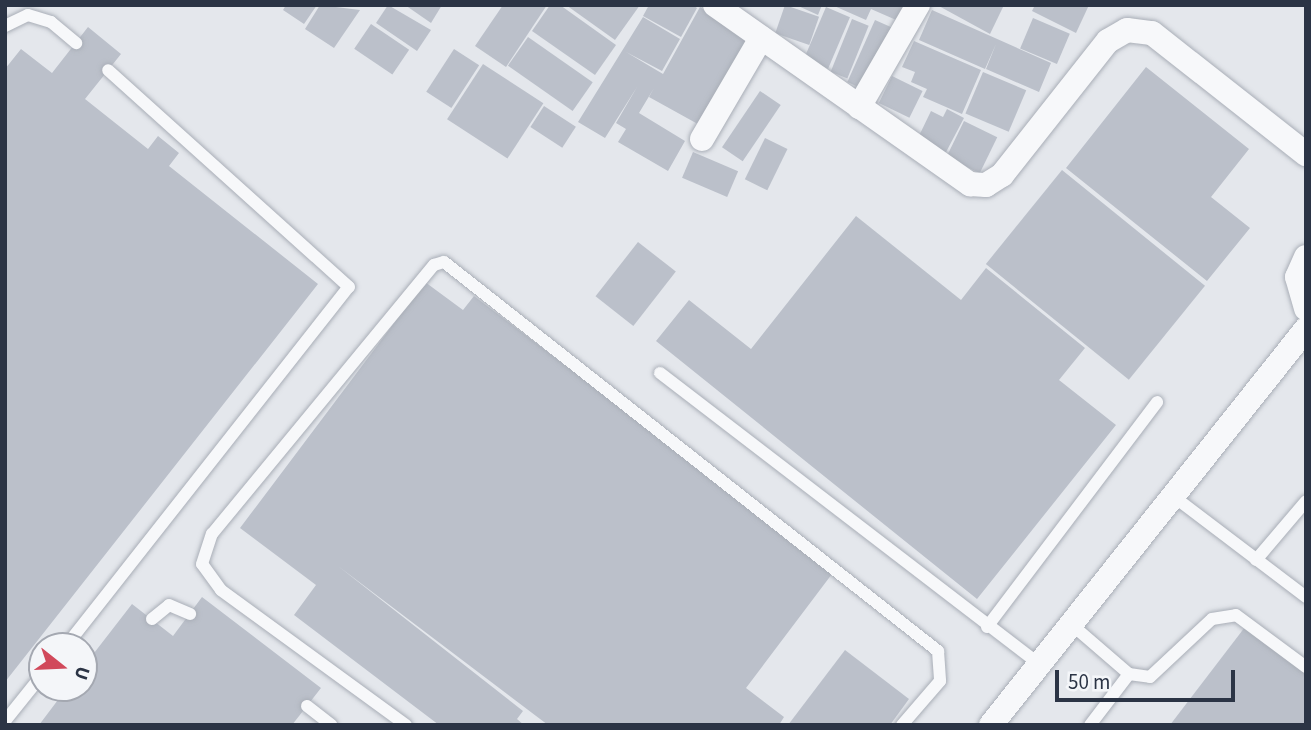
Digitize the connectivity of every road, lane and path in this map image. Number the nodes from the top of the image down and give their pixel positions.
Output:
1 (715, 5) edge
2 (918, 5) edge
3 (5, 26) edge
4 (761, 38) junction
5 (76, 43) dead end
6 (108, 70) dead end
7 (859, 107) junction
8 (702, 139) dead end
9 (1306, 154) edge
10 (1306, 257) edge
11 (1306, 309) edge
12 (1306, 329) edge
13 (660, 373) dead end
14 (1157, 402) dead end
15 (1173, 496) junction
16 (1306, 502) edge
17 (1256, 560) junction
18 (1306, 597) edge
19 (190, 614) dead end
20 (152, 619) dead end
21 (1071, 624) junction
22 (987, 627) junction
23 (77, 632) edge
24 (1039, 664) junction
25 (1306, 667) edge
26 (1129, 674) junction
27 (28, 692) edge
28 (307, 706) dead end
29 (5, 721) edge
30 (331, 725) edge
31 (406, 725) edge
32 (902, 725) edge
33 (991, 725) edge
34 (1090, 725) edge

1 - 4 street
2 - 7 street
3 - 5 lane
4 - 7 street
4 - 8 street
6 - 23 lane
7 - 9 street
10 - 11 street
12 - 15 street
13 - 22 lane
14 - 22 lane
15 - 17 lane
15 - 21 street
16 - 17 lane
17 - 18 lane
19 - 20 lane
21 - 24 street
21 - 26 lane
22 - 24 lane
24 - 33 street
25 - 26 lane
26 - 34 lane
27 - 29 lane
28 - 30 lane
31 - 32 lane

